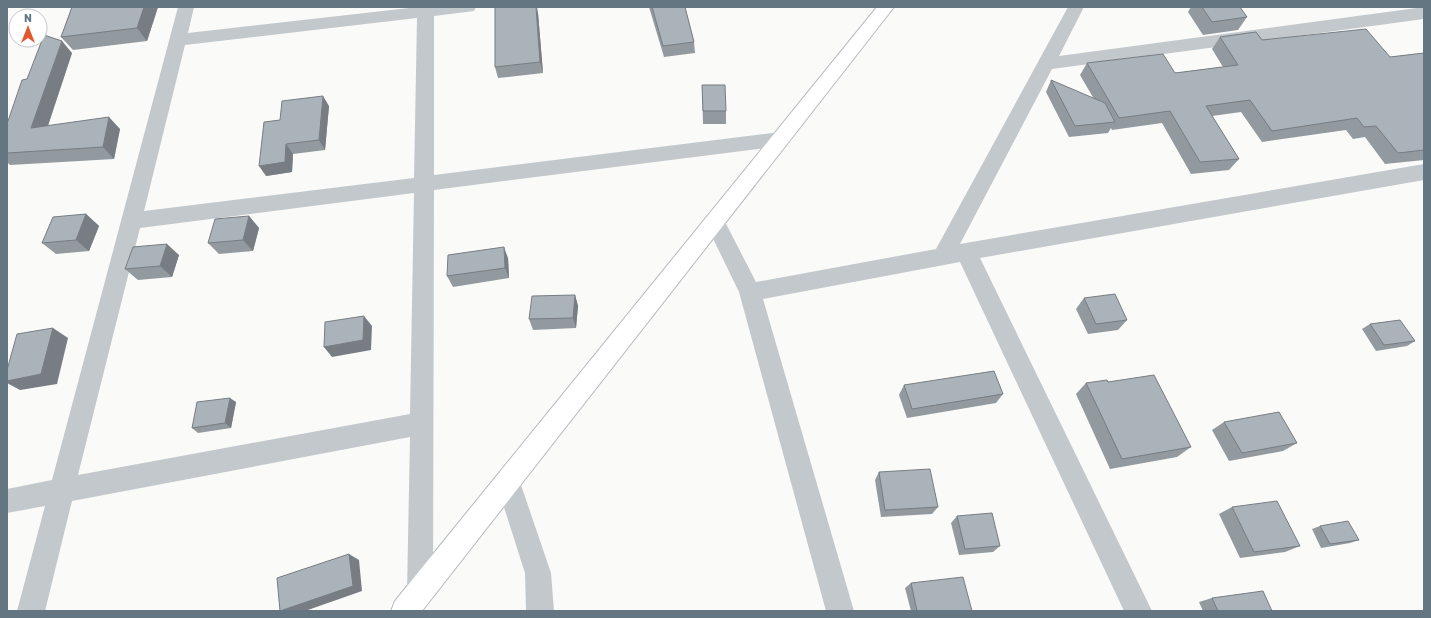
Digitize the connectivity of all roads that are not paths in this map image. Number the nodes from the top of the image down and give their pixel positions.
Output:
1 (186, 7) edge
2 (468, 7) edge
3 (886, 7) edge
4 (1076, 7) edge
5 (426, 9) edge
6 (1424, 13) edge
7 (178, 40) junction
8 (1046, 64) junction
9 (781, 139) junction
10 (1424, 172) edge
11 (424, 184) junction
12 (131, 221) junction
13 (715, 222) junction
14 (966, 252) junction
15 (943, 256) junction
16 (750, 292) junction
17 (422, 422) junction
18 (508, 482) junction
19 (62, 491) junction
20 (7, 501) edge
21 (420, 592) junction
22 (31, 611) edge
23 (405, 611) edge
24 (540, 611) edge
25 (840, 611) edge
26 (1138, 611) edge

1 - 7 street
2 - 5 street
3 - 9 street
4 - 8 street
5 - 7 street
5 - 11 street
6 - 8 street
7 - 12 street
8 - 15 street
9 - 11 street
9 - 13 street
10 - 14 street
11 - 12 street
11 - 17 street
12 - 19 street
13 - 16 street
13 - 18 street
14 - 15 street
14 - 26 street
15 - 16 street
16 - 25 street
17 - 19 street
17 - 21 street
18 - 21 street
18 - 24 street
19 - 20 street
19 - 22 street
21 - 23 street

